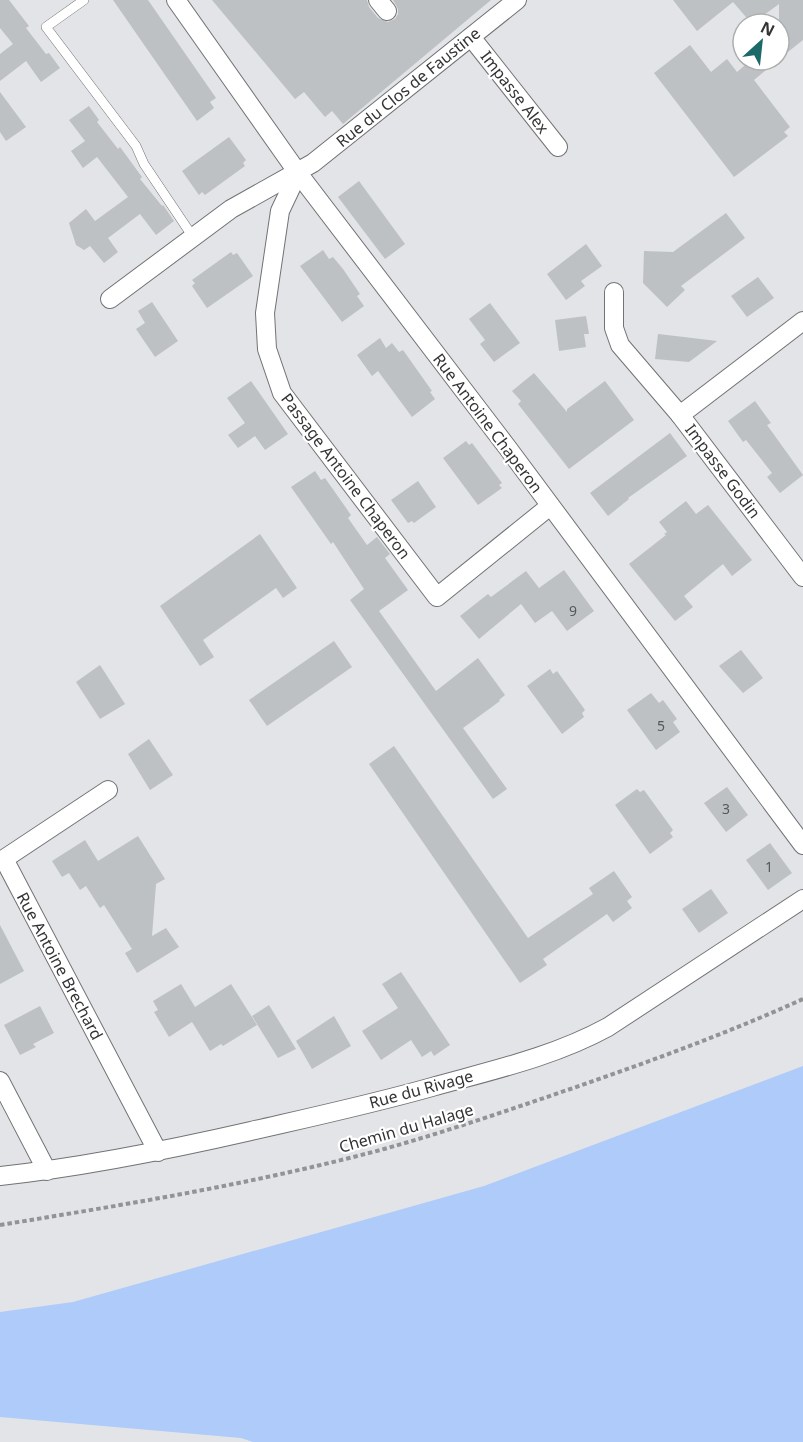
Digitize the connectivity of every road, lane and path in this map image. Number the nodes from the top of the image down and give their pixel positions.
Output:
1 (84, 0) edge
2 (176, 0) edge
3 (517, 0) edge
4 (471, 37) junction
5 (558, 147) dead end
6 (298, 173) junction
7 (193, 237) junction
8 (614, 292) dead end
9 (110, 299) dead end
10 (803, 321) edge
11 (680, 415) junction
12 (550, 506) junction
13 (803, 577) edge
14 (108, 790) dead end
15 (803, 845) edge
16 (803, 899) edge
17 (803, 999) edge
18 (0, 1081) edge
19 (158, 1152) junction
20 (47, 1171) junction
21 (0, 1176) edge
22 (0, 1225) edge

1 - 7 lane
2 - 6 street, Rue Antoine Chaperon
3 - 4 street, Rue du Clos de Faustine
4 - 5 street, Impasse Alex
4 - 6 street, Rue du Clos de Faustine
6 - 7 street, Rue du Clos de Faustine
6 - 12 street, Rue Antoine Chaperon
6 - 12 street, Passage Antoine Chaperon
7 - 9 street, Rue du Clos de Faustine
8 - 11 street
10 - 11 street, Impasse Godin
11 - 13 street, Impasse Godin
12 - 15 street, Rue Antoine Chaperon
14 - 19 street, Rue Antoine Brechard
16 - 19 street, Rue du Rivage
17 - 22 path, Chemin du Halage
18 - 20 street
19 - 20 street, Rue du Rivage
20 - 21 street, Rue du Rivage

